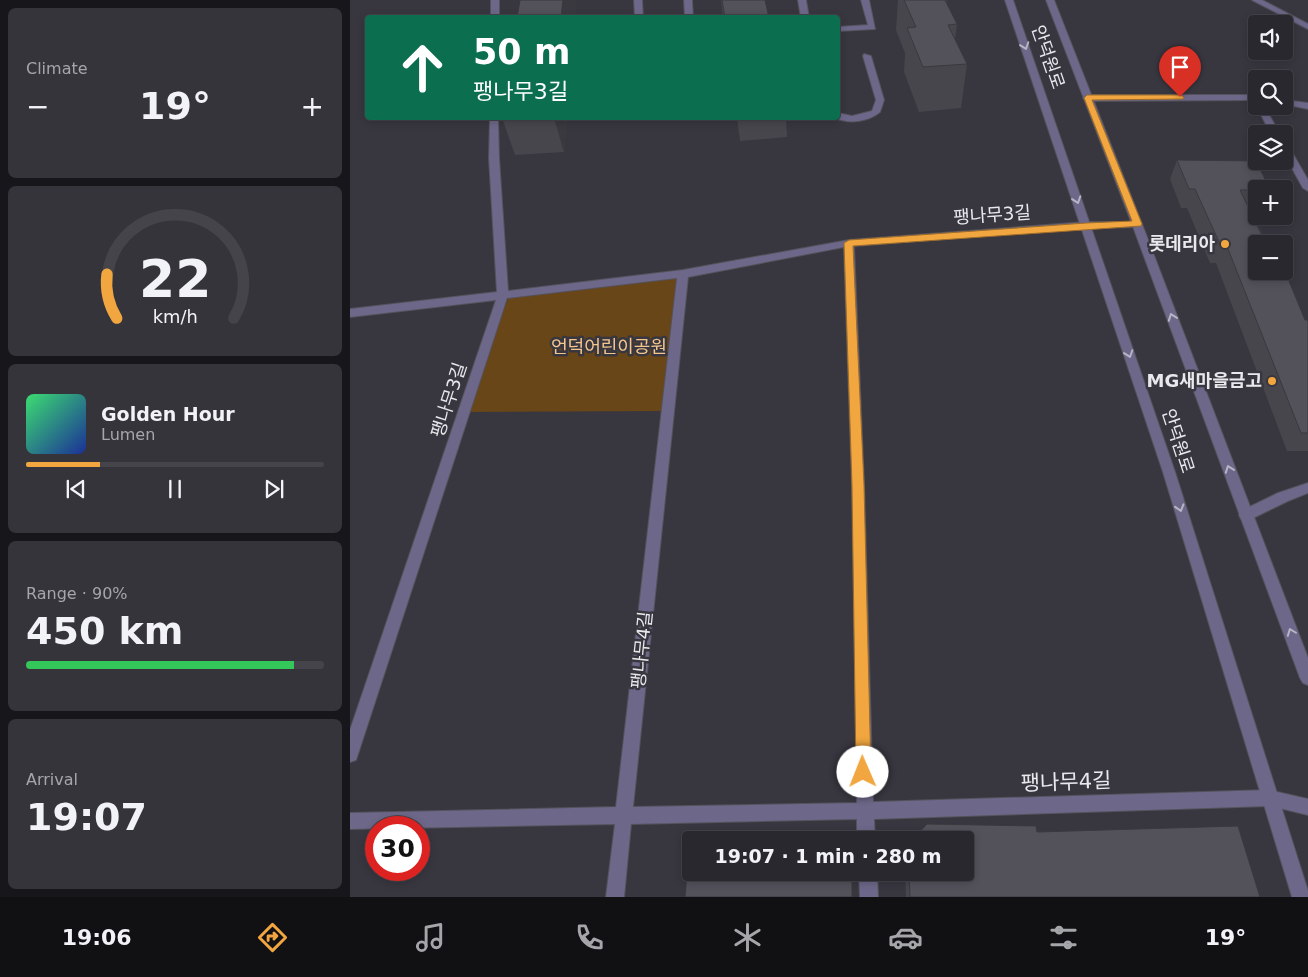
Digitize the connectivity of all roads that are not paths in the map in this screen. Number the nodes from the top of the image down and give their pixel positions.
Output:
1 (495, 0) edge
2 (638, 0) edge
3 (688, 0) edge
4 (802, 0) edge
5 (865, 0) edge
6 (1009, 0) edge
7 (1050, 0) edge
8 (1256, 0) edge
9 (495, 15) edge
10 (639, 15) edge
11 (690, 15) edge
12 (804, 15) edge
13 (1308, 27) edge
14 (840, 29) edge
15 (867, 56) dead end
16 (1087, 98) junction
17 (1248, 98) edge
18 (1293, 104) edge
19 (1308, 106) edge
20 (840, 117) edge
21 (494, 120) edge
22 (1293, 162) edge
23 (1308, 188) edge
24 (1137, 224) junction
25 (1086, 226) junction
26 (849, 243) junction
27 (683, 274) junction
28 (502, 295) junction
29 (350, 313) edge
30 (1308, 488) edge
31 (1246, 515) junction
32 (1308, 678) edge
33 (350, 754) edge
34 (1269, 798) junction
35 (1308, 807) edge
36 (864, 811) junction
37 (624, 815) junction
38 (350, 821) edge
39 (865, 831) edge
40 (868, 881) edge
41 (615, 897) edge
42 (869, 897) edge
43 (1300, 897) edge

1 - 9 street
2 - 10 street
3 - 11 street
4 - 12 street
5 - 14 street
6 -> 25 street, 안덕원로
7 - 16 street, 안덕원로
8 - 13 street
15 - 20 street
16 - 17 street
16 - 24 street, 안덕원로
18 - 19 street
21 - 28 street, 팽나무3길
22 - 23 street
24 - 25 street, 팽나무3길
31 -> 24 street, 안덕원로
25 - 26 street, 팽나무3길
25 -> 34 street, 안덕원로
26 - 27 street, 팽나무3길
26 - 36 street
27 - 28 street, 팽나무3길
27 - 37 street, 팽나무4길
28 - 29 street, 팽나무3길
28 - 33 street, 팽나무3길
30 - 31 street
32 -> 31 street, 안덕원로
34 - 35 street, 팽나무4길
34 - 36 street, 팽나무4길
34 - 43 street, 안덕원로
36 - 37 street, 팽나무4길
36 - 39 street
37 - 38 street, 팽나무4길
37 - 41 street, 팽나무4길
40 - 42 street

